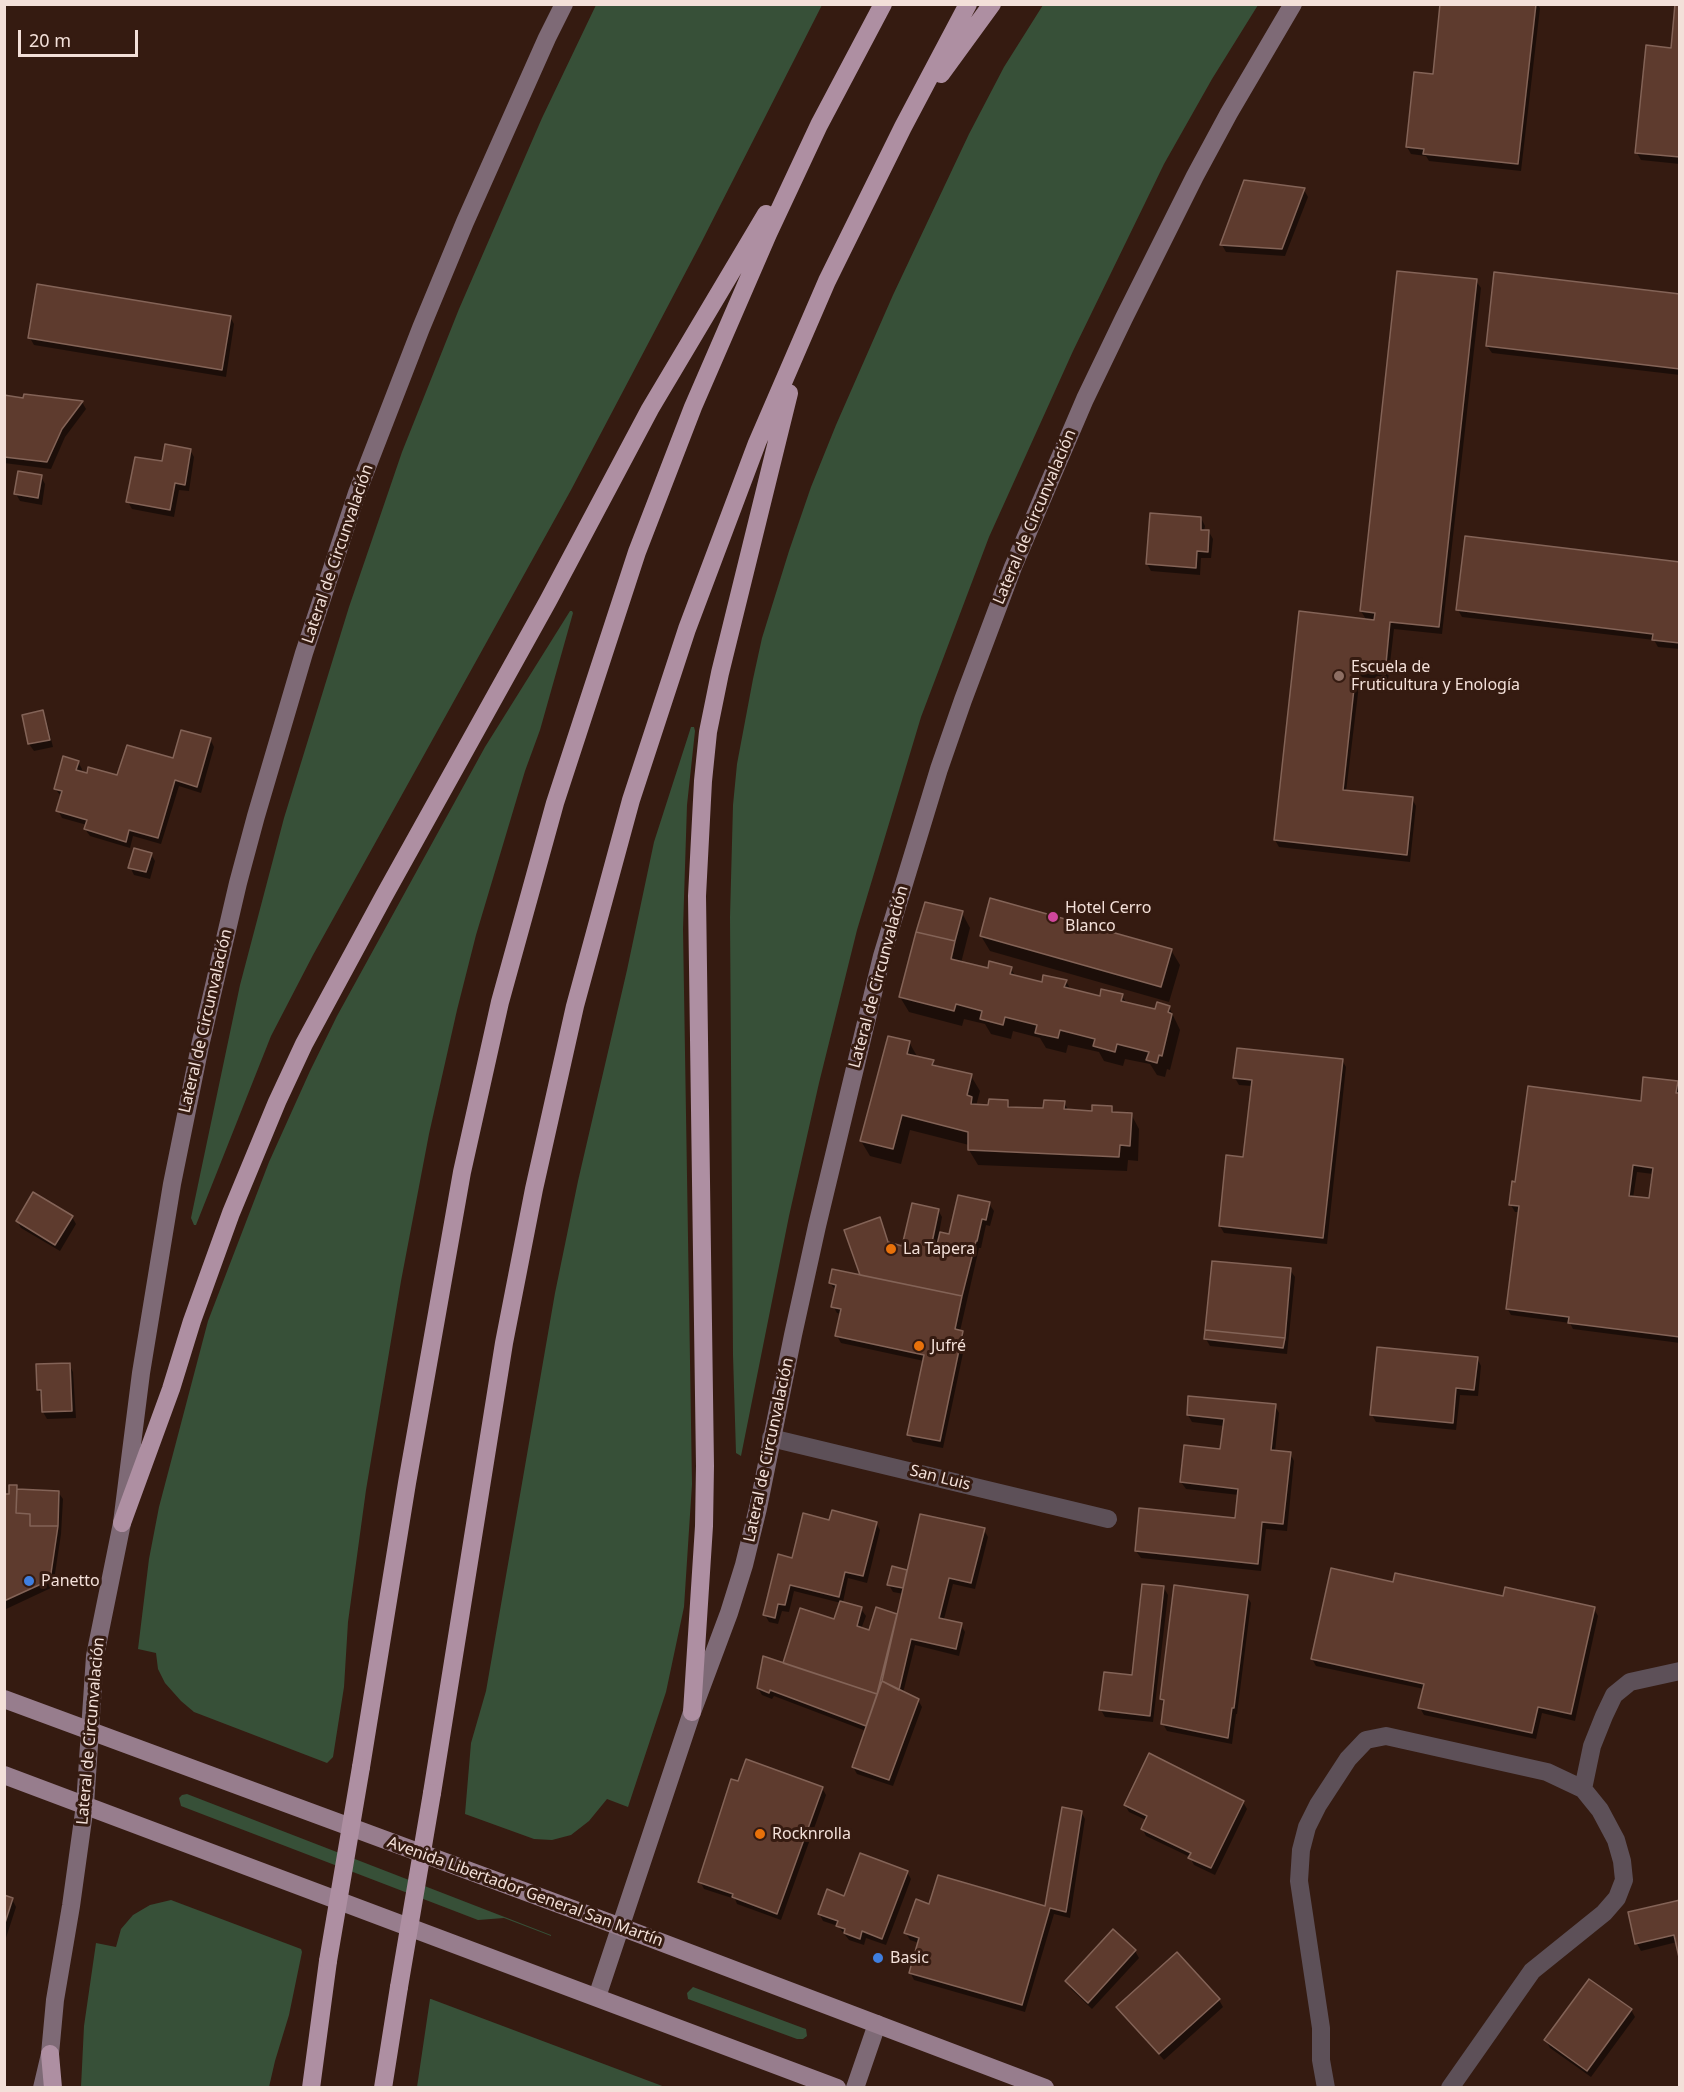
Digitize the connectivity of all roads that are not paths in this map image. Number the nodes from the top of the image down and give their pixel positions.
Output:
1 (564, 4) edge
2 (872, 4) edge
3 (883, 4) edge
4 (968, 4) edge
5 (992, 4) edge
6 (1293, 4) edge
7 (835, 93) junction
8 (819, 125) junction
9 (903, 127) junction
10 (801, 340) junction
11 (771, 1438) junction
12 (1108, 1519) dead end
13 (122, 1523) junction
14 (1680, 1671) edge
15 (4, 1699) edge
16 (692, 1712) junction
17 (90, 1731) junction
18 (4, 1775) edge
19 (1583, 1789) junction
20 (85, 1805) junction
21 (621, 1927) junction
22 (597, 1997) junction
23 (877, 2024) junction
24 (50, 2054) junction
25 (42, 2088) edge
26 (53, 2088) edge
27 (311, 2088) edge
28 (383, 2088) edge
29 (837, 2088) edge
30 (855, 2088) edge
31 (1045, 2088) edge
32 (1326, 2088) edge
33 (1450, 2088) edge

1 - 13 street, Lateral de Circunvalación
2 - 7 highway
3 - 7 highway
4 - 9 highway
5 - 9 highway
6 - 11 street, Lateral de Circunvalación
7 - 8 highway
8 - 13 highway
8 - 27 highway, bridge
9 - 10 highway
10 - 16 highway
10 - 28 highway, bridge
11 - 12 street, San Luis
11 - 16 street, Lateral de Circunvalación
13 - 17 street, Lateral de Circunvalación
14 - 19 street
15 - 17 main road, Avenida Libertador General San Martín
16 - 21 street, Lateral de Circunvalación
17 - 20 street, Lateral de Circunvalación
17 - 21 main road, Avenida Libertador General San Martín
18 - 20 main road
19 - 32 street
19 - 33 street
20 - 22 main road
20 - 24 street, Lateral de Circunvalación
21 - 22 street, Lateral de Circunvalación
21 - 23 main road, Avenida Libertador General San Martín
22 - 29 main road
23 - 30 street
23 - 31 main road, Avenida Libertador General San Martín
24 - 25 street, Lateral de Circunvalación
24 - 26 highway

